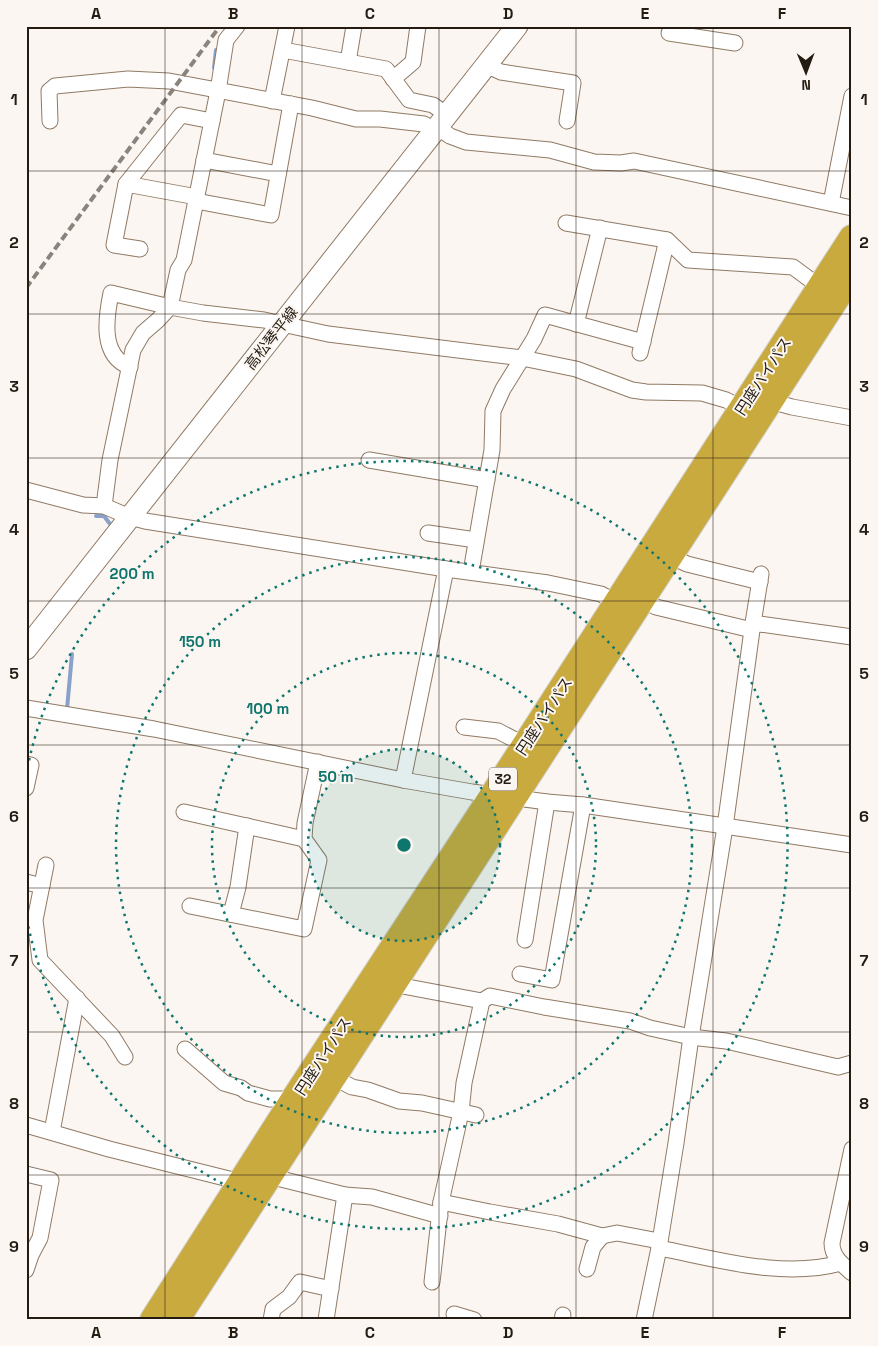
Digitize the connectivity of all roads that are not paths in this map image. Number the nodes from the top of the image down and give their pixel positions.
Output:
1 (237, 26) edge
2 (287, 26) edge
3 (354, 26) edge
4 (418, 26) edge
5 (517, 26) edge
6 (687, 31) edge
7 (669, 33) dead end
8 (735, 43) dead end
9 (283, 50) junction
10 (348, 62) junction
11 (486, 65) junction
12 (393, 78) junction
13 (218, 90) junction
14 (852, 96) edge
15 (272, 101) junction
16 (292, 104) junction
17 (50, 121) dead end
18 (212, 121) junction
19 (567, 121) dead end
20 (439, 125) junction
21 (204, 160) junction
22 (278, 174) junction
23 (126, 184) junction
24 (196, 199) junction
25 (831, 203) junction
26 (852, 208) edge
27 (566, 223) dead end
28 (600, 228) junction
29 (852, 238) edge
30 (667, 240) junction
31 (140, 250) dead end
32 (852, 274) edge
33 (820, 287) junction
34 (170, 307) junction
35 (576, 324) junction
36 (281, 325) junction
37 (522, 358) junction
38 (130, 367) junction
39 (770, 401) junction
40 (742, 408) junction
41 (852, 418) edge
42 (368, 460) dead end
43 (487, 480) junction
44 (26, 490) edge
45 (104, 506) junction
46 (130, 517) junction
47 (428, 533) dead end
48 (476, 540) junction
49 (670, 556) junction
50 (446, 569) junction
51 (471, 572) junction
52 (630, 601) junction
53 (752, 627) junction
54 (852, 637) edge
55 (26, 649) edge
56 (26, 708) edge
57 (464, 727) dead end
58 (525, 745) junction
59 (318, 762) junction
60 (26, 764) edge
61 (403, 780) junction
62 (26, 788) edge
63 (503, 796) junction
64 (547, 802) junction
65 (583, 805) junction
66 (184, 812) dead end
67 (247, 826) junction
68 (725, 827) junction
69 (304, 839) junction
70 (852, 845) edge
71 (46, 865) dead end
72 (26, 882) edge
73 (42, 886) junction
74 (190, 906) dead end
75 (231, 914) junction
76 (31, 920) edge
77 (525, 940) dead end
78 (520, 974) dead end
79 (392, 984) junction
80 (77, 998) junction
81 (482, 1001) junction
82 (691, 1037) junction
83 (185, 1049) dead end
84 (125, 1057) dead end
85 (852, 1063) edge
86 (333, 1076) junction
87 (294, 1099) junction
88 (461, 1112) junction
89 (476, 1115) dead end
90 (26, 1125) edge
91 (52, 1132) junction
92 (852, 1149) edge
93 (26, 1174) edge
94 (269, 1176) junction
95 (242, 1182) junction
96 (345, 1195) junction
97 (440, 1209) junction
98 (33, 1236) edge
99 (602, 1236) junction
100 (659, 1244) junction
101 (846, 1268) edge
102 (587, 1269) dead end
103 (26, 1270) edge
104 (432, 1282) dead end
105 (331, 1289) junction
106 (454, 1314) dead end
107 (154, 1320) edge
108 (176, 1320) edge
109 (271, 1320) edge
110 (326, 1320) edge
111 (474, 1320) edge
112 (644, 1320) edge

1 - 13 street
2 - 9 street
3 - 10 street
4 - 12 street
5 - 11 main road, 高松琴平線
6 - 7 street
6 - 8 street
9 - 10 street
9 - 15 street
10 - 12 street
11 - 19 street
11 - 20 main road, 高松琴平線
12 - 20 street
13 - 15 street
13 - 17 street
13 - 18 street
14 - 25 street
15 - 16 street
16 - 20 street
16 - 22 street
18 - 21 street
18 - 23 street
20 - 25 street
20 - 36 main road, 高松琴平線
21 - 22 street
21 - 24 street
22 - 24 street
23 - 24 street
23 - 31 street
24 - 34 street
25 - 26 street
27 - 28 street
28 - 30 street
28 - 35 street
29 - 33 highway, 円座バイパス / 32
30 - 33 street
30 - 35 street
32 - 39 highway, 円座バイパス / 32
33 - 40 highway, 円座バイパス / 32
34 - 36 street
34 - 38 street
34 - 38 street
35 - 37 street
36 - 37 street
36 - 46 main road, 高松琴平線
37 - 40 street
37 - 43 street
38 - 45 street
39 - 40 highway
39 - 41 street
39 - 49 highway, 円座バイパス / 32
40 - 52 highway, 円座バイパス / 32
42 - 43 street
43 - 48 street
44 - 45 street
45 - 46 street
46 - 50 street
46 - 55 main road, 高松琴平線
47 - 48 street
48 - 51 street
49 - 52 highway, 円座バイパス / 32
49 - 53 street
50 - 51 street
50 - 61 street
51 - 52 street
52 - 53 street
52 - 58 highway, 円座バイパス / 32
52 - 63 highway, 円座バイパス / 32
53 - 54 street
53 - 68 street
56 - 59 street
57 - 58 street
58 - 63 highway, 円座バイパス / 32
59 - 61 street
59 - 69 street
60 - 62 street
61 - 63 street
63 - 64 street
63 - 79 highway, 円座バイパス / 32
63 - 87 highway, 円座バイパス / 32
64 - 65 street
64 - 77 street
65 - 68 street
65 - 78 street
66 - 67 street
67 - 69 street
67 - 75 street
68 - 70 street
68 - 82 street
69 - 75 street
71 - 73 street
72 - 73 street
73 - 76 street
74 - 75 street
76 - 80 street
79 - 81 street
79 - 86 highway, 円座バイパス / 32
80 - 84 street
80 - 91 street
81 - 82 street
81 - 88 street
82 - 85 street
82 - 100 street
83 - 87 street
86 - 88 street
86 - 94 highway, 円座バイパス / 32
87 - 95 highway, 円座バイパス / 32
88 - 89 street
88 - 97 street
90 - 91 street
91 - 95 street
92 - 101 street
93 - 98 street
94 - 96 street
94 - 108 highway, 円座バイパス / 32
95 - 107 highway, 円座バイパス / 32
96 - 97 street
96 - 105 street
97 - 99 street
97 - 104 street
98 - 103 street
99 - 100 street
99 - 102 street
100 - 101 street
100 - 112 street
105 - 109 street
105 - 110 street
106 - 111 street

